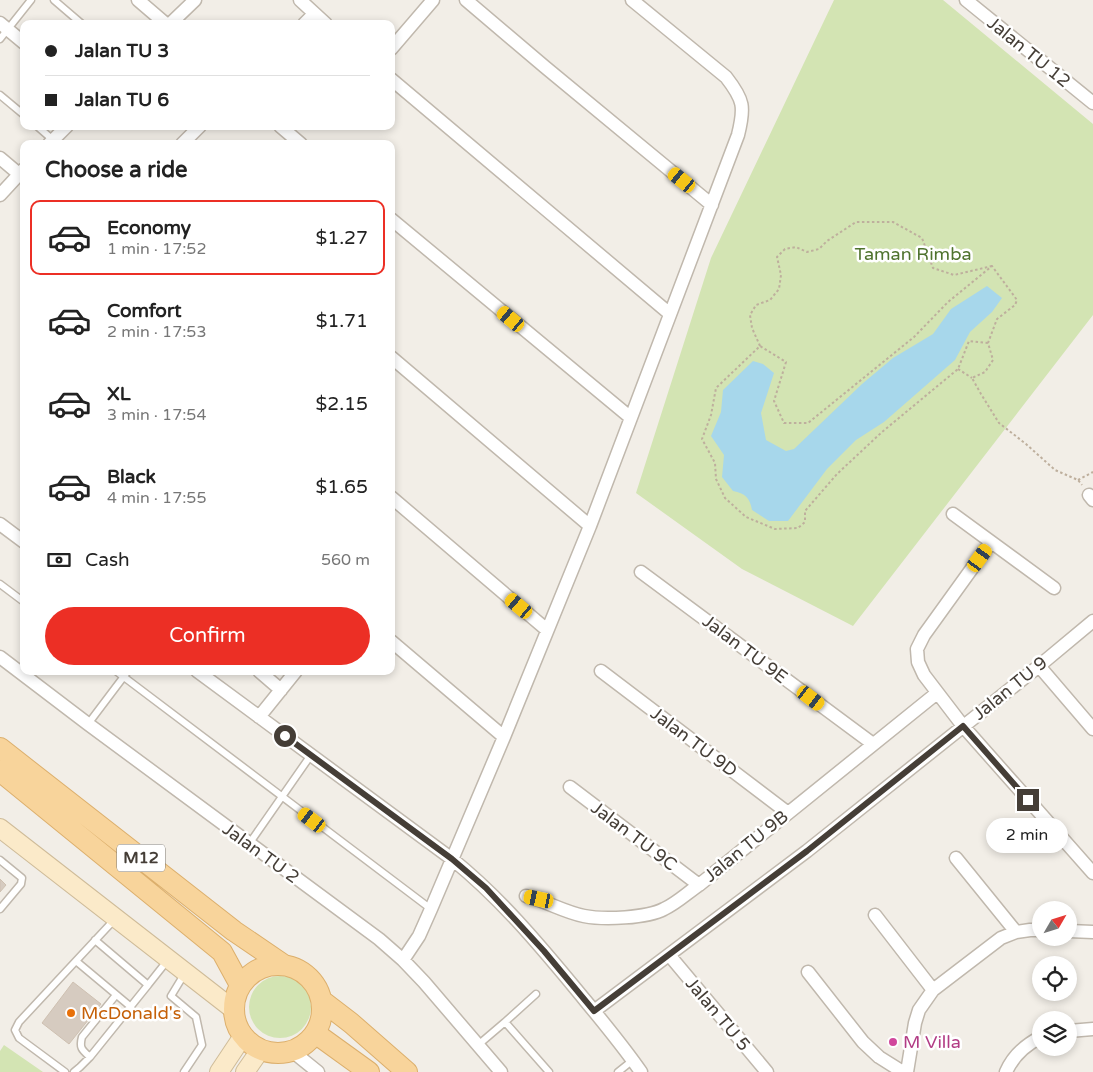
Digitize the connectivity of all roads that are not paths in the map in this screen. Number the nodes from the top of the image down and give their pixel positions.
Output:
1 (32, 0) edge
2 (54, 0) edge
3 (138, 0) edge
4 (194, 0) edge
5 (300, 0) edge
6 (433, 0) edge
7 (466, 0) edge
8 (632, 0) edge
9 (966, 0) edge
10 (314, 14) junction
11 (77, 20) edge
12 (161, 20) edge
13 (174, 20) edge
14 (308, 20) edge
15 (321, 20) edge
16 (3, 30) edge
17 (20, 41) edge
18 (395, 44) edge
19 (395, 82) edge
20 (0, 95) edge
21 (1093, 103) edge
22 (20, 112) edge
23 (40, 130) edge
24 (63, 130) edge
25 (196, 130) edge
26 (285, 130) edge
27 (49, 140) edge
28 (53, 140) edge
29 (186, 140) edge
30 (296, 140) edge
31 (0, 158) edge
32 (20, 170) edge
33 (20, 172) edge
34 (0, 195) edge
35 (712, 205) junction
36 (395, 222) edge
37 (670, 314) junction
38 (395, 360) edge
39 (631, 418) junction
40 (395, 501) edge
41 (953, 514) dead end
42 (0, 524) edge
43 (590, 526) junction
44 (20, 539) edge
45 (991, 542) junction
46 (641, 572) dead end
47 (0, 584) edge
48 (1054, 588) dead end
49 (20, 599) edge
50 (1093, 621) edge
51 (548, 630) junction
52 (395, 645) edge
53 (0, 658) edge
54 (1039, 666) junction
55 (601, 671) dead end
56 (20, 673) edge
57 (23, 675) edge
58 (125, 675) edge
59 (127, 675) edge
60 (202, 675) edge
61 (264, 675) edge
62 (293, 675) edge
63 (281, 690) junction
64 (938, 693) junction
65 (259, 717) junction
66 (88, 724) junction
67 (963, 726) junction
68 (1093, 729) edge
69 (504, 737) junction
70 (873, 744) junction
71 (0, 748) edge
72 (311, 755) junction
73 (0, 771) edge
74 (570, 787) dead end
75 (282, 797) junction
76 (788, 813) junction
77 (0, 828) edge
78 (250, 844) junction
79 (956, 858) dead end
80 (452, 859) junction
81 (0, 860) edge
82 (1093, 873) edge
83 (698, 884) junction
84 (526, 896) dead end
85 (0, 909) edge
86 (431, 909) junction
87 (875, 915) dead end
88 (116, 918) junction
89 (1032, 930) edge
90 (1078, 931) edge
91 (1016, 932) junction
92 (1093, 932) edge
93 (95, 940) junction
94 (670, 956) junction
95 (169, 959) junction
96 (403, 960) junction
97 (76, 961) junction
98 (284, 965) junction
99 (186, 972) junction
100 (808, 972) dead end
101 (148, 985) junction
102 (240, 985) junction
103 (933, 990) junction
104 (536, 994) dead end
105 (116, 995) junction
106 (321, 1000) junction
107 (130, 1007) junction
108 (234, 1010) junction
109 (594, 1011) junction
110 (505, 1022) junction
111 (1093, 1030) edge
112 (1077, 1031) edge
113 (315, 1033) junction
114 (243, 1036) junction
115 (1032, 1042) edge
116 (478, 1045) junction
117 (261, 1050) junction
118 (292, 1051) junction
119 (90, 1056) junction
120 (633, 1060) junction
121 (65, 1072) edge
122 (74, 1072) edge
123 (184, 1072) edge
124 (219, 1072) edge
125 (245, 1072) edge
126 (318, 1072) edge
127 (369, 1072) edge
128 (406, 1072) edge
129 (501, 1072) edge
130 (549, 1072) edge
131 (618, 1072) edge
132 (641, 1072) edge
133 (767, 1072) edge
134 (903, 1072) edge
135 (907, 1072) edge
136 (1006, 1072) edge

1 - 16 lane
2 - 11 lane
3 - 12 street
4 - 13 street
5 - 10 street
6 - 18 street
7 - 35 street
8 - 35 street
9 - 21 street, Jalan TU 12
10 - 14 street
10 - 15 street
16 - 17 street
19 - 37 street
20 - 22 lane
23 - 27 lane
24 - 28 street
25 - 29 street
26 - 30 street
31 - 32 street
33 - 34 street
35 - 37 street
36 - 39 street
37 - 39 street
38 - 43 street
39 - 43 street
40 - 51 street
41 - 45 street
42 - 44 street
43 - 51 street
45 - 48 street
45 - 64 street
46 - 70 street, Jalan TU 9E
47 - 49 lane
50 - 54 street, Jalan TU 9
51 - 69 street
52 - 69 street
53 - 56 street, Jalan TU 2
54 - 67 street, Jalan TU 9
54 - 68 street
55 - 76 street, Jalan TU 9D
57 - 66 street, Jalan TU 2
58 - 66 lane
59 - 75 lane
60 - 65 street
61 - 63 street
62 - 63 street
63 - 65 street
64 - 67 street
64 - 70 street, Jalan TU 9B
65 - 72 street
66 - 78 street, Jalan TU 2
67 - 82 street
67 - 94 street, Jalan TU 9
69 - 80 street
70 - 76 street, Jalan TU 9B
71 - 98 main road, M12
72 - 75 lane
72 - 80 street
73 - 102 main road, M12
74 - 83 street, Jalan TU 9C
75 - 78 lane
75 - 86 lane
76 - 83 street, Jalan TU 9B
77 - 88 street
78 - 96 street, Jalan TU 2
79 - 91 street
80 - 86 street
80 - 109 street
81 - 85 lane
83 - 84 street, Jalan TU 9B
86 - 96 street
87 - 103 street
88 - 93 lane
88 - 95 street
89 - 91 street
90 - 92 street
91 - 103 street
93 - 97 lane
93 - 101 lane
94 - 109 street, Jalan TU 9
94 - 133 street, Jalan TU 5
95 - 99 street
95 - 101 lane
96 - 116 street, Jalan TU 2
97 - 105 lane
97 - 121 lane
98 - 102 main road
98 - 106 main road, M12
99 - 108 street
99 - 123 lane
100 - 134 street
101 - 107 lane
102 - 108 main road
103 - 135 street
104 - 110 lane
105 - 107 lane
105 - 119 lane
106 - 113 main road
106 - 128 main road, M12
107 - 119 lane
108 - 114 main road
109 - 120 street
110 - 116 lane
110 - 130 lane
111 - 112 street
113 - 118 main road
113 - 127 main road
114 - 117 main road
114 - 124 street
115 - 136 street
116 - 129 street, Jalan TU 2
117 - 118 main road
117 - 125 street
118 - 126 street
119 - 122 lane
120 - 131 lane
120 - 132 street

